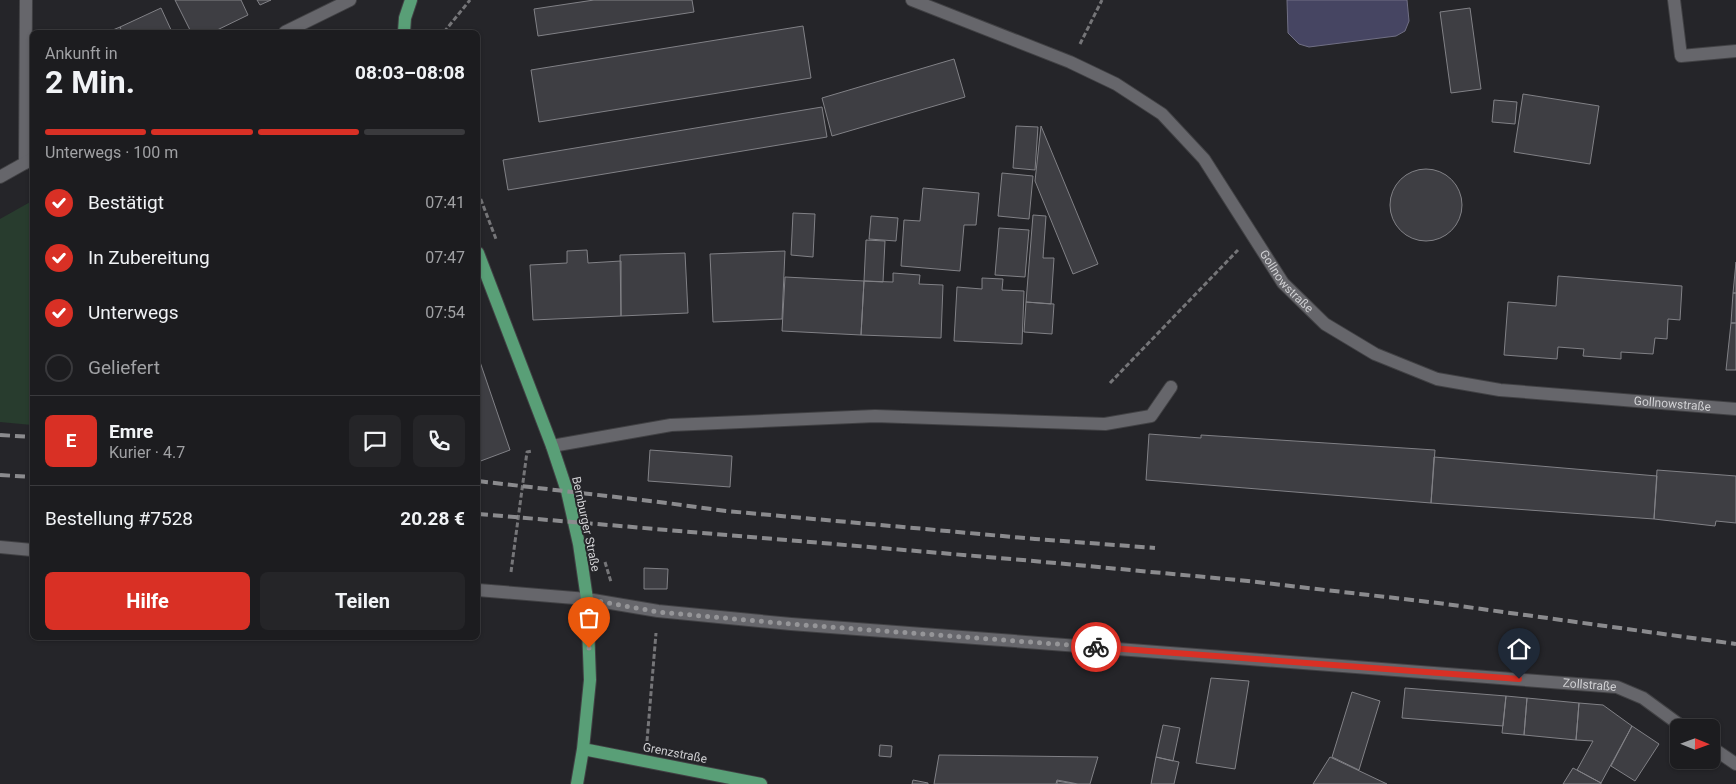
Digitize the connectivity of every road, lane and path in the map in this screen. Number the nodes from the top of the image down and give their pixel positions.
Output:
1 (26, 0) edge
2 (350, 0) edge
3 (411, 0) edge
4 (470, 0) edge
5 (912, 0) edge
6 (1102, 0) edge
7 (1674, 0) edge
8 (1088, 29) dead end
9 (290, 30) edge
10 (404, 30) edge
11 (446, 30) edge
12 (1736, 51) edge
13 (29, 161) edge
14 (0, 176) edge
15 (1252, 235) junction
16 (480, 258) edge
17 (1110, 383) dead end
18 (1171, 387) dead end
19 (1736, 409) edge
20 (552, 446) junction
21 (0, 548) edge
22 (30, 550) edge
23 (480, 590) edge
24 (508, 593) junction
25 (587, 599) junction
26 (1672, 719) edge
27 (584, 748) junction
28 (1720, 753) edge
29 (1736, 764) edge
30 (577, 784) edge
31 (761, 784) edge

1 - 13 street
2 - 9 street
3 - 10 main road
4 - 11 path
5 - 15 street, Gollnowstraße
6 - 8 path
7 - 12 street
13 - 14 street
15 - 17 path
15 - 19 street, Gollnowstraße
16 - 20 main road, Bernburger Straße
18 - 20 street
20 - 24 path
20 - 25 main road, Bernburger Straße
21 - 22 street
23 - 24 street, Zollstraße
24 - 25 street, Zollstraße
25 - 26 street, Zollstraße
25 - 27 main road, Bernburger Straße
27 - 30 main road, Bernburger Straße
27 - 31 main road, Grenzstraße
28 - 29 street

